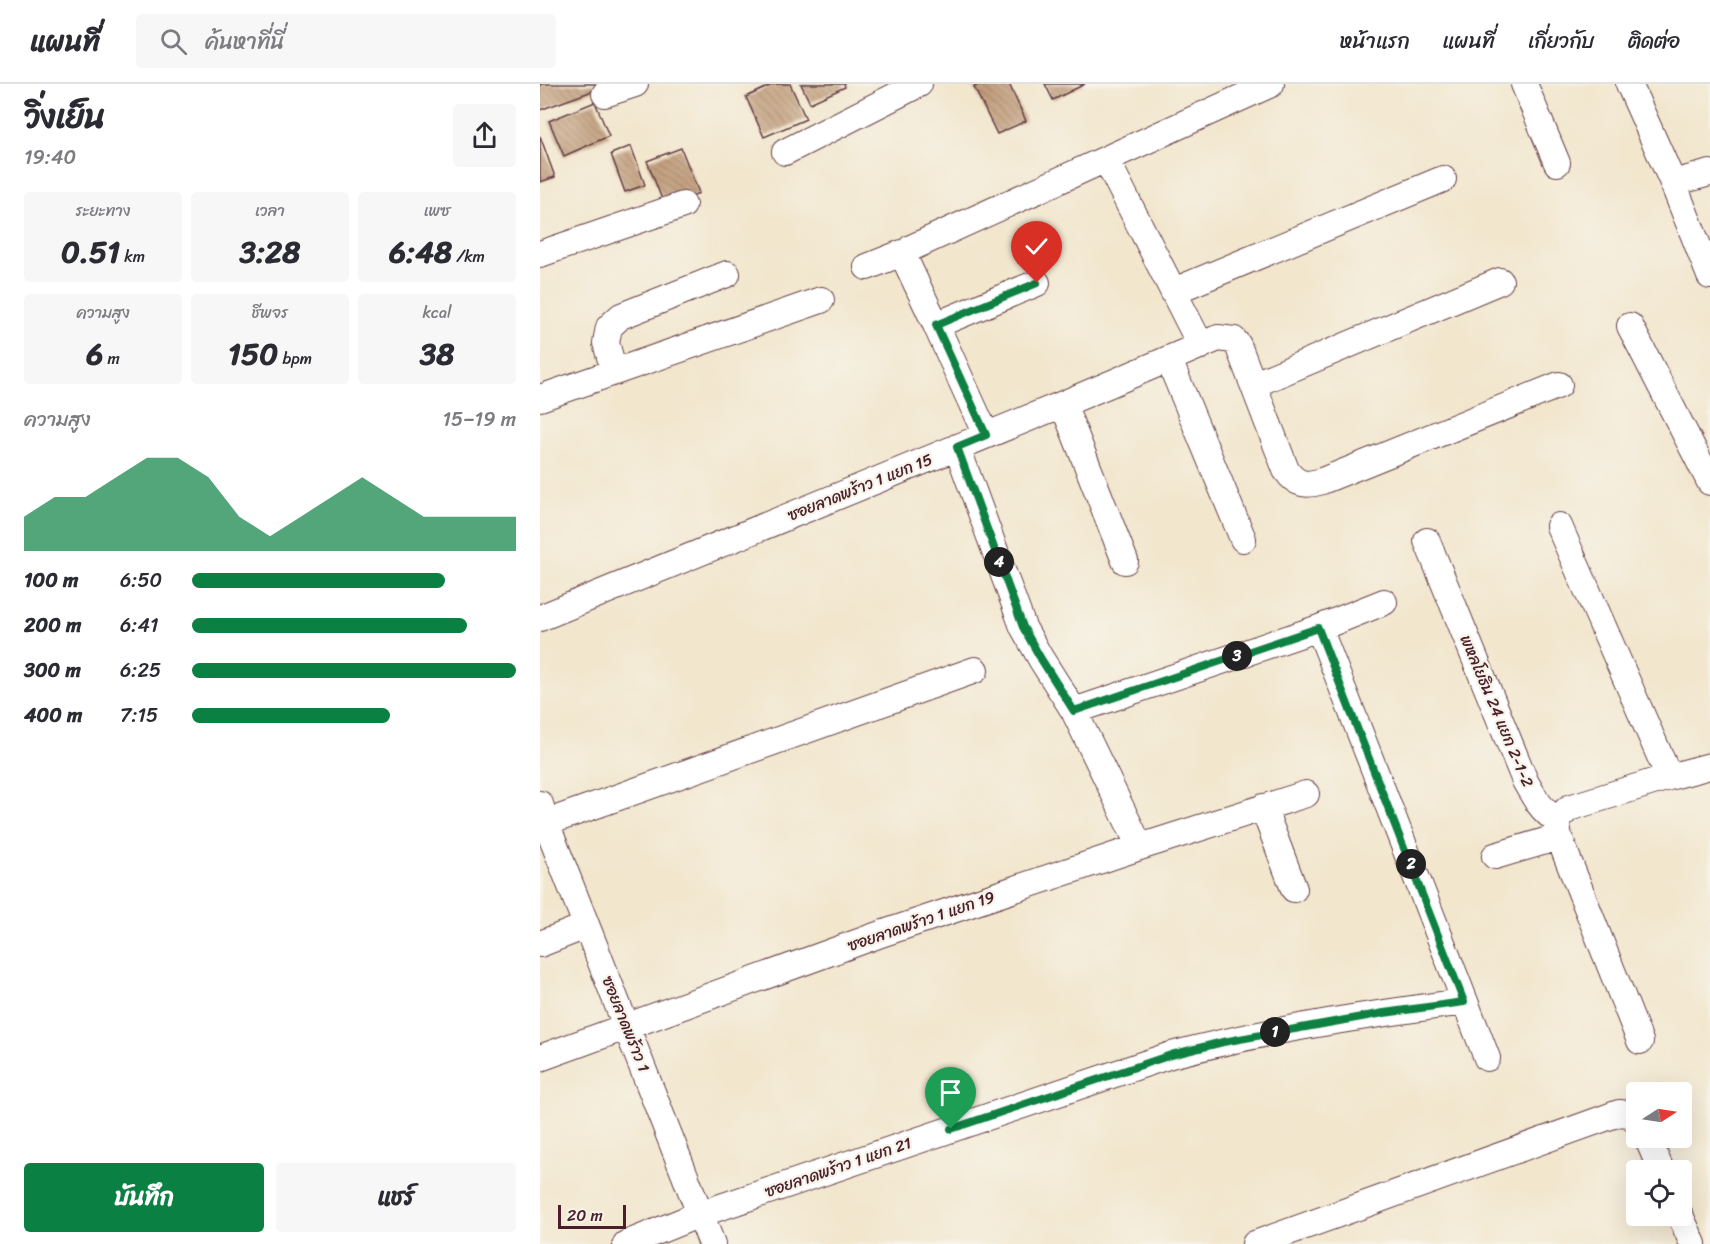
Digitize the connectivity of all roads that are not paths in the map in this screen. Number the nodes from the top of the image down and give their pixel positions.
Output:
1 (635, 84) edge
2 (920, 84) edge
3 (1271, 84) edge
4 (1524, 84) edge
5 (1629, 84) edge
6 (880, 93) edge
7 (605, 94) dead end
8 (784, 152) dead end
9 (1106, 159) junction
10 (1557, 163) dead end
11 (1710, 173) edge
12 (1443, 179) dead end
13 (1673, 183) junction
14 (683, 205) dead end
15 (911, 249) dead end
16 (540, 254) edge
17 (867, 267) dead end
18 (727, 274) dead end
19 (1710, 276) edge
20 (1500, 281) dead end
21 (1037, 283) dead end
22 (1174, 291) junction
23 (822, 300) dead end
24 (936, 325) junction
25 (1630, 326) dead end
26 (1201, 346) junction
27 (1169, 360) junction
28 (614, 371) junction
29 (1254, 384) junction
30 (1559, 385) dead end
31 (540, 398) edge
32 (1063, 404) junction
33 (986, 435) junction
34 (957, 447) junction
35 (1710, 482) edge
36 (1559, 526) dead end
37 (1243, 539) dead end
38 (1427, 541) dead end
39 (1125, 561) dead end
40 (1384, 602) dead end
41 (540, 618) edge
42 (1318, 628) junction
43 (975, 670) dead end
44 (1074, 711) junction
45 (1710, 766) edge
46 (1669, 777) junction
47 (1306, 794) dead end
48 (1263, 807) junction
49 (542, 818) edge
50 (1558, 828) junction
51 (1140, 847) junction
52 (1494, 856) dead end
53 (1294, 888) dead end
54 (586, 926) junction
55 (540, 944) edge
56 (1464, 1002) junction
57 (627, 1027) junction
58 (1640, 1041) dead end
59 (540, 1058) edge
60 (1487, 1058) dead end
61 (1626, 1114) edge
62 (700, 1214) junction
63 (1685, 1226) edge
64 (626, 1244) edge
65 (712, 1244) edge
66 (1255, 1244) edge
67 (1693, 1244) edge

1 - 7 street
2 - 6 street
3 - 9 street
4 - 10 street
5 - 13 street
6 - 8 street
9 - 15 street
9 - 22 street
11 - 13 street
12 - 22 street
13 - 19 street
14 - 16 street
17 - 24 street
18 - 28 street
20 - 29 street
21 - 24 street
22 - 26 street
23 - 28 street
24 - 33 street
25 - 35 street
26 - 27 street, ซอยลาดพร้าว 1 แยก 15
26 - 29 street, ซอยลาดพร้าว 1 แยก 15
27 - 32 street, ซอยลาดพร้าว 1 แยก 15
27 - 37 street
28 - 31 street
29 - 30 street
32 - 33 street, ซอยลาดพร้าว 1 แยก 15
32 - 39 street
33 - 34 street, ซอยลาดพร้าว 1 แยก 15
34 - 41 street, ซอยลาดพร้าว 1 แยก 15
34 - 44 street
36 - 46 street
38 - 50 street, พหลโยธิน 24 แยก 2-1-2
40 - 42 street
42 - 44 street
42 - 56 street
43 - 49 street
44 - 51 street
45 - 46 street
46 - 50 street
47 - 48 street, ซอยลาดพร้าว 1 แยก 19
48 - 51 street, ซอยลาดพร้าว 1 แยก 19
48 - 53 street
49 - 54 street, ซอยลาดพร้าว 1
50 - 52 street
50 - 58 street
51 - 57 street, ซอยลาดพร้าว 1 แยก 19
54 - 55 street
54 - 57 street, ซอยลาดพร้าว 1
56 - 60 street
56 - 62 street, ซอยลาดพร้าว 1 แยก 21
57 - 59 street, ซอยลาดพร้าว 1 แยก 19
57 - 62 street, ซอยลาดพร้าว 1
61 - 66 street
62 - 64 street, ซอยลาดพร้าว 1 แยก 21
62 - 65 street, ซอยลาดพร้าว 1
63 - 67 street

